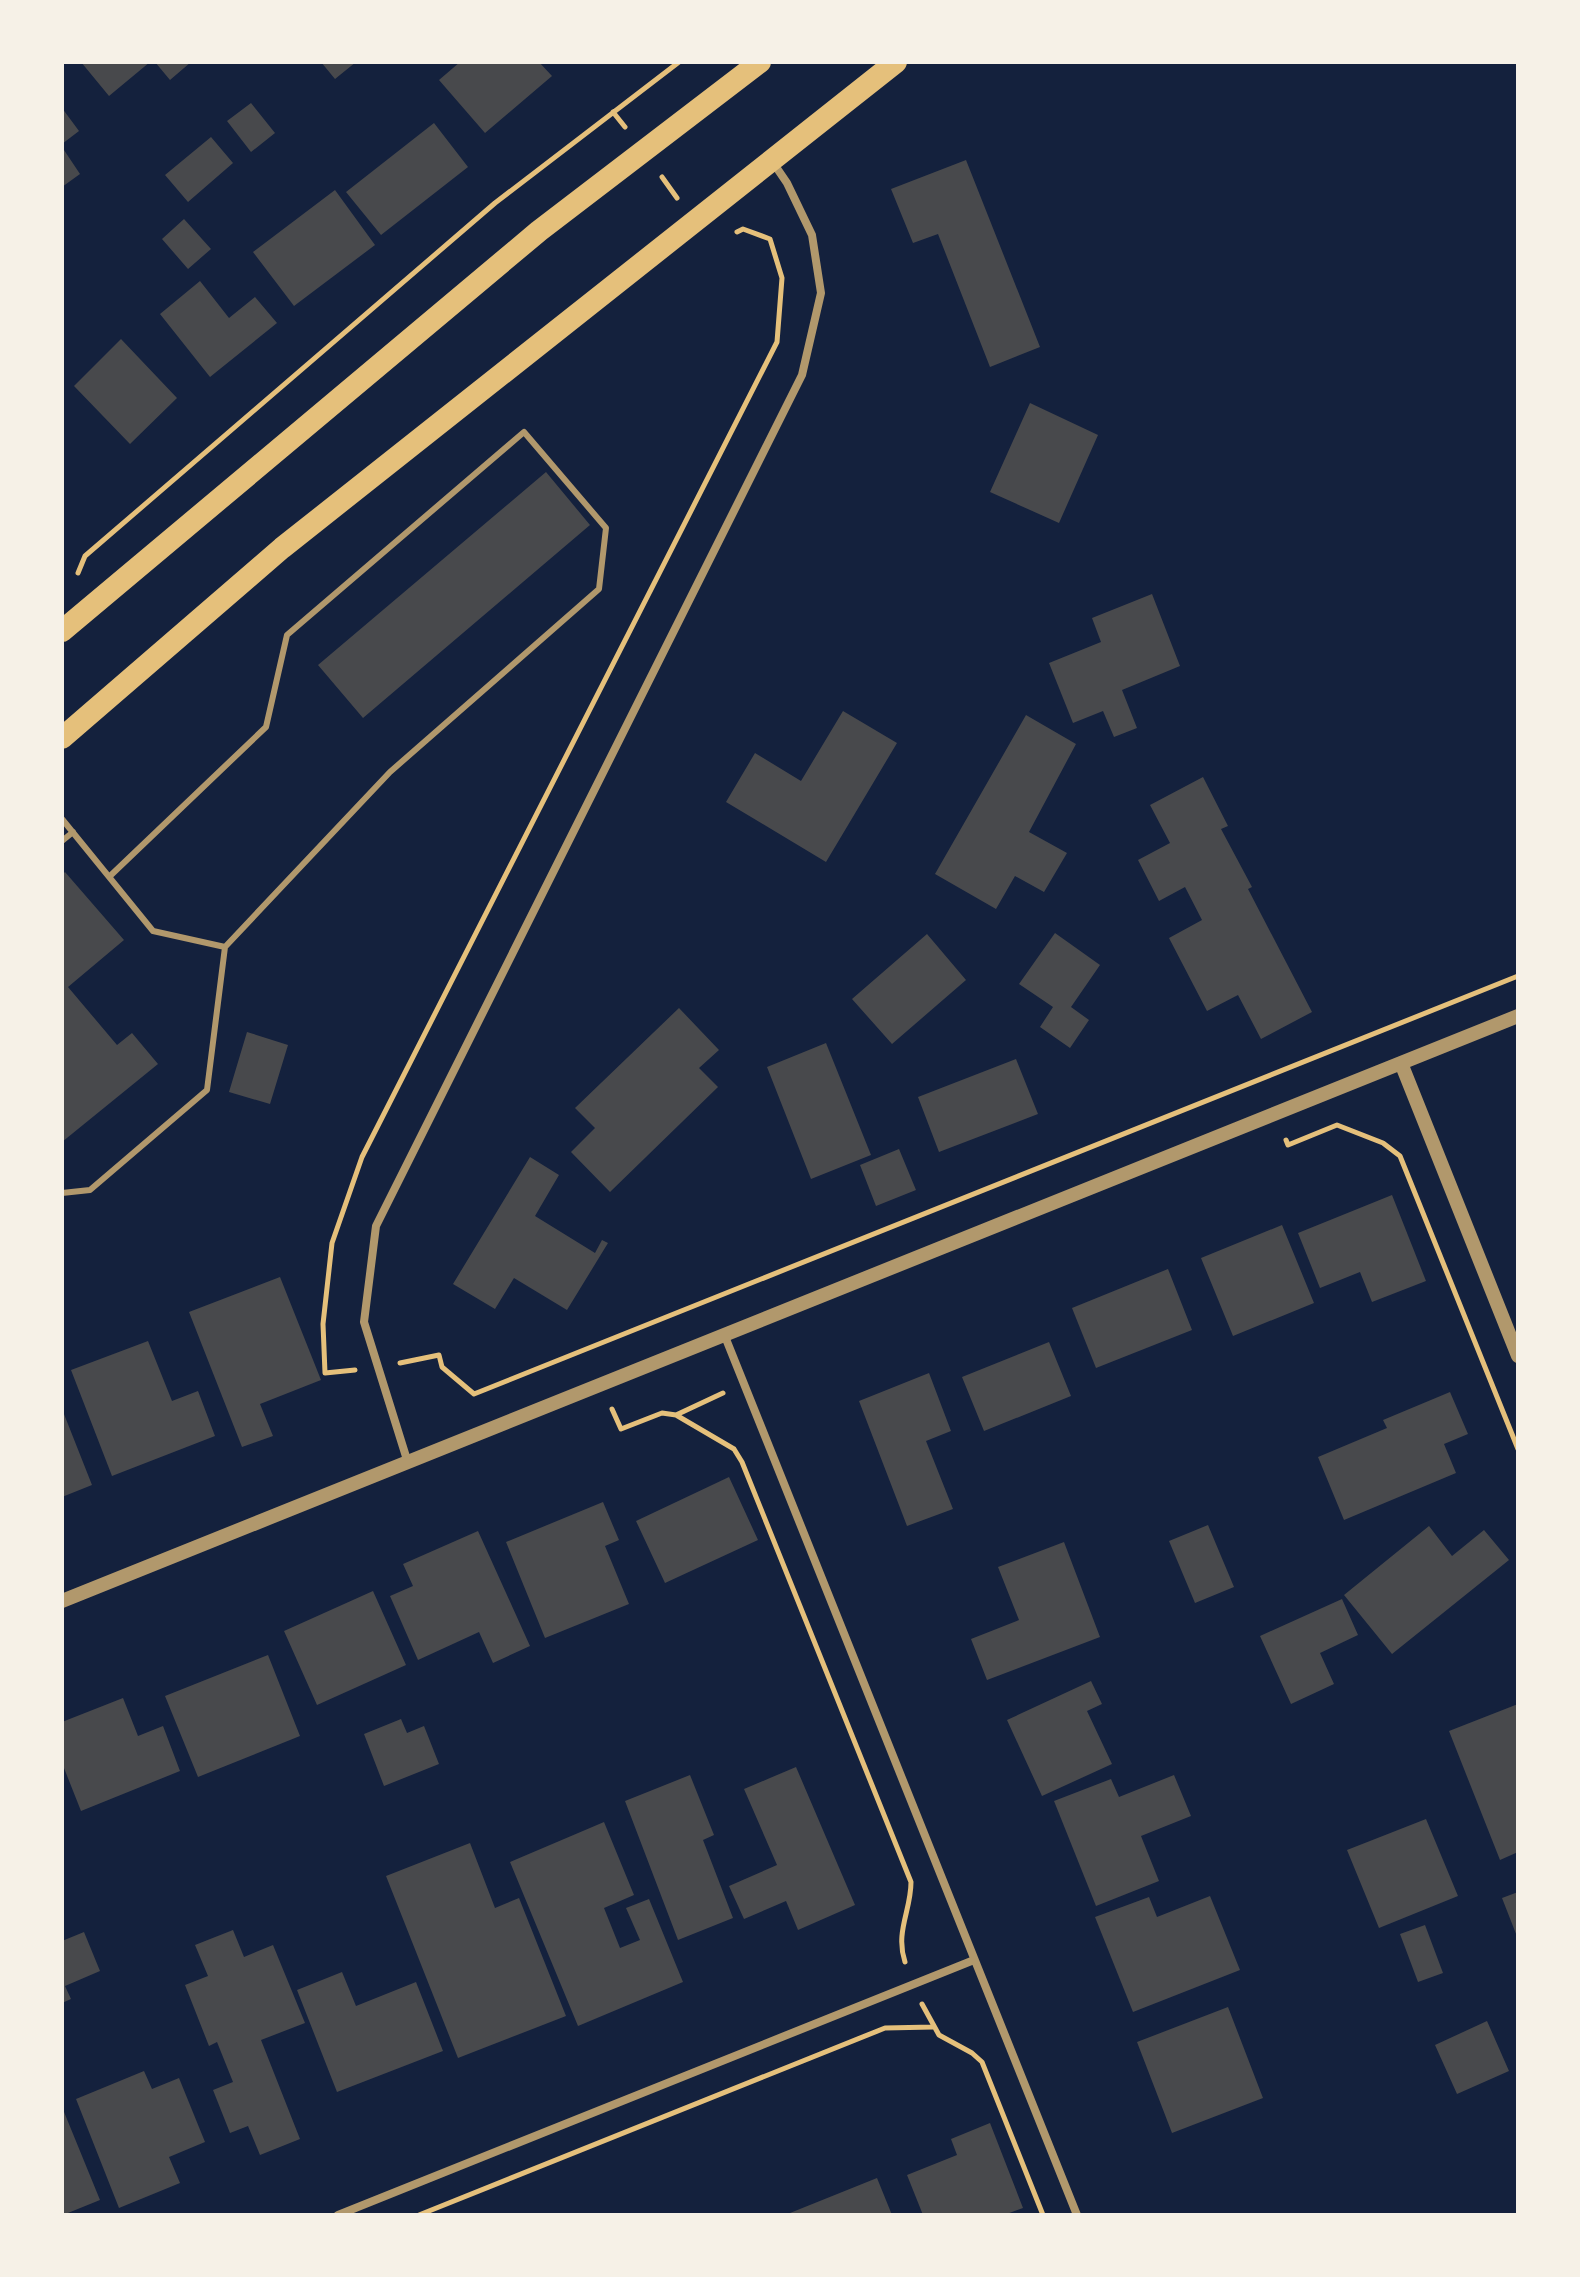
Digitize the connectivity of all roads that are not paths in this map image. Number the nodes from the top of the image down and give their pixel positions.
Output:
1 (760, 62) edge
2 (896, 62) edge
3 (772, 161) junction
4 (62, 631) edge
5 (62, 738) edge
6 (62, 819) edge
7 (73, 832) junction
8 (62, 841) edge
9 (109, 877) junction
10 (225, 947) junction
11 (1518, 1016) edge
12 (1401, 1063) junction
13 (62, 1193) edge
14 (724, 1333) junction
15 (1518, 1356) edge
16 (408, 1463) junction
17 (62, 1601) edge
18 (974, 1960) junction
19 (338, 2215) edge
20 (1077, 2215) edge

1 - 4 highway
2 - 3 highway
3 - 5 highway
3 - 16 street
6 - 7 lane
7 - 8 lane
7 - 9 lane
9 - 10 lane
9 - 10 lane
10 - 13 lane
11 - 12 street
12 - 14 street
12 - 15 street
14 - 16 street
14 - 18 street
16 - 17 street
18 - 19 street
18 - 20 street

